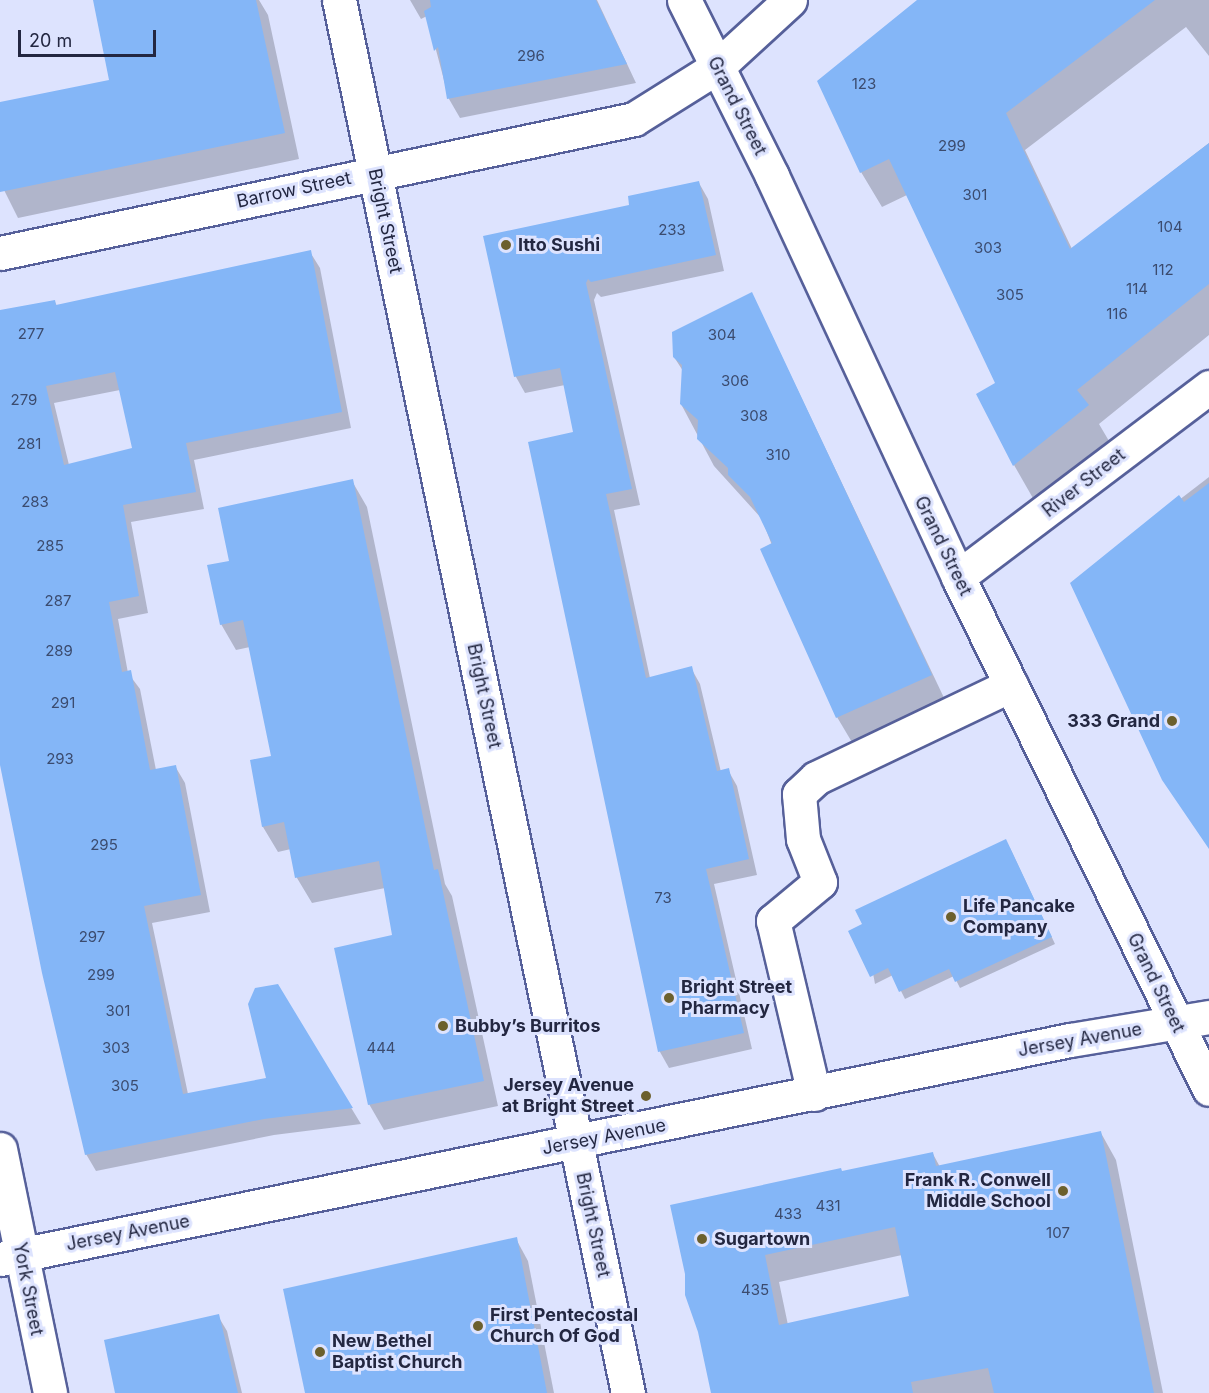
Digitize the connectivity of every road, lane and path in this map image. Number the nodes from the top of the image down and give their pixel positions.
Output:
1 (339, 0) edge
2 (684, 0) edge
3 (790, 0) edge
4 (717, 68) junction
5 (375, 173) junction
6 (0, 253) edge
7 (1209, 387) edge
8 (958, 577) junction
9 (1011, 685) junction
10 (1209, 1017) edge
11 (1175, 1023) junction
12 (1209, 1089) edge
13 (814, 1094) junction
14 (576, 1142) junction
15 (0, 1149) edge
16 (11, 1257) edge
17 (50, 1393) edge
18 (628, 1393) edge

1 - 5 street, Bright Street
2 - 4 street, Grand Street
3 - 4 street, Barrow Street
4 - 5 street, Barrow Street
4 - 8 street, Grand Street
5 - 6 street, Barrow Street
5 - 14 street, Bright Street
7 - 8 street, River Street
8 - 9 street, Grand Street
9 - 11 street, Grand Street
9 - 13 street
10 - 11 street, Jersey Avenue
11 - 12 street, Grand Street
11 - 13 street, Jersey Avenue
13 - 14 street, Jersey Avenue
14 - 16 street, Jersey Avenue
14 - 18 street, Bright Street
15 - 16 street, York Street
16 - 17 street, York Street

